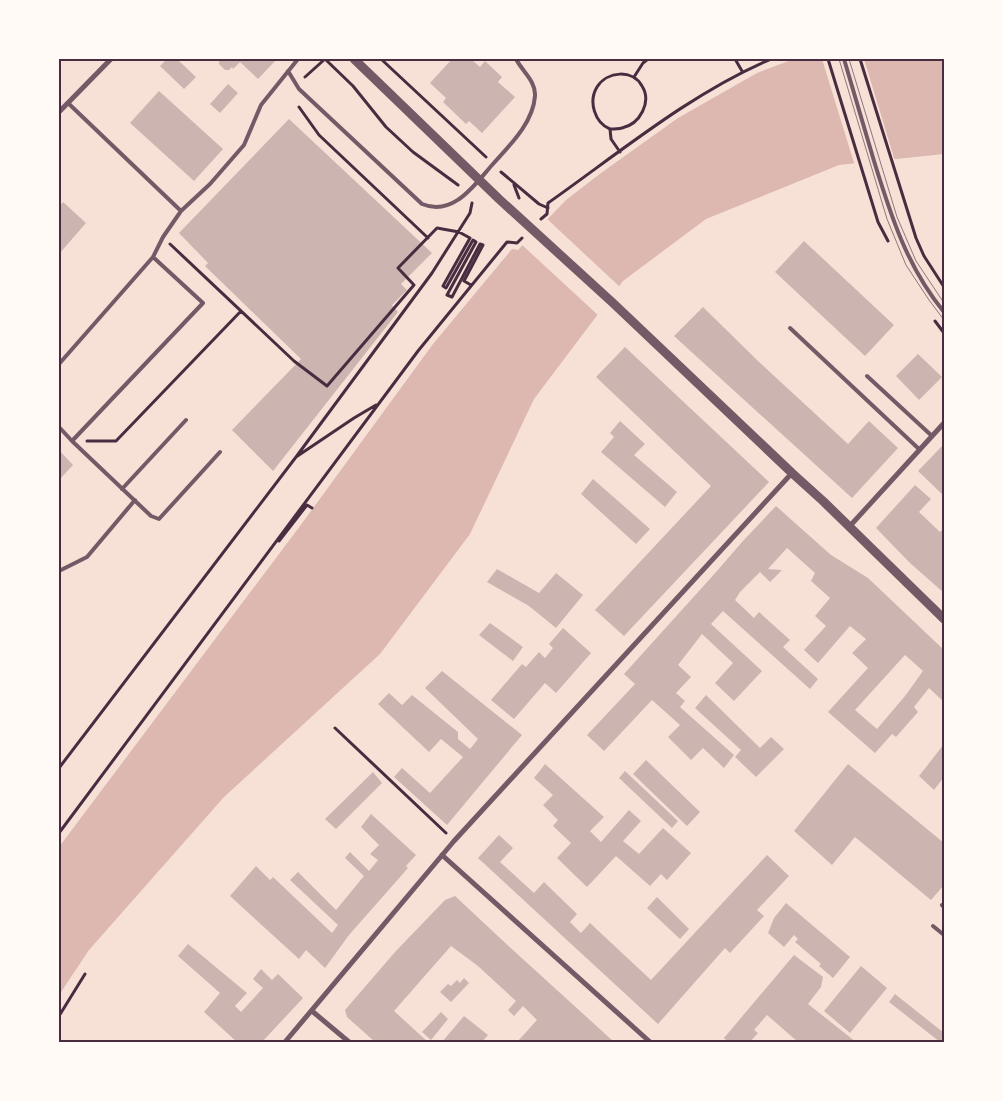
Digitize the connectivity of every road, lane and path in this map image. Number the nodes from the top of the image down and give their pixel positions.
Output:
1 (111, 59) edge
2 (298, 59) edge
3 (325, 59) edge
4 (354, 59) edge
5 (381, 59) edge
6 (516, 59) edge
7 (648, 59) edge
8 (735, 59) edge
9 (771, 59) edge
10 (828, 59) edge
11 (844, 59) edge
12 (860, 59) edge
13 (288, 71) junction
14 (742, 71) junction
15 (634, 77) junction
16 (68, 102) junction
17 (59, 112) edge
18 (610, 129) junction
19 (620, 152) junction
20 (493, 164) junction
21 (480, 180) junction
22 (514, 184) junction
23 (469, 193) junction
24 (520, 201) dead end
25 (548, 208) junction
26 (181, 211) junction
27 (878, 222) dead end
28 (535, 226) dead end
29 (459, 232) junction
30 (163, 238) junction
31 (523, 238) dead end
32 (153, 257) junction
33 (471, 285) junction
34 (944, 287) edge
35 (240, 311) junction
36 (944, 312) edge
37 (790, 328) dead end
38 (59, 364) edge
39 (867, 376) dead end
40 (379, 404) junction
41 (186, 420) dead end
42 (944, 423) edge
43 (59, 427) edge
44 (932, 436) junction
45 (72, 441) junction
46 (920, 450) junction
47 (220, 452) dead end
48 (296, 456) junction
49 (792, 473) junction
50 (122, 488) junction
51 (135, 500) junction
52 (312, 508) dead end
53 (849, 526) junction
54 (278, 540) junction
55 (59, 571) edge
56 (944, 619) edge
57 (335, 728) dead end
58 (59, 768) edge
59 (59, 833) edge
60 (454, 840) junction
61 (442, 855) junction
62 (933, 926) dead end
63 (944, 935) edge
64 (85, 974) dead end
65 (312, 1011) junction
66 (59, 1016) edge
67 (285, 1042) edge
68 (349, 1042) edge
69 (650, 1042) edge

1 - 16 street
2 - 13 lane
3 - 23 path
4 - 21 street
5 - 20 path
6 - 20 lane
7 - 15 path
8 - 14 path
9 - 14 path
10 - 27 path
11 - 36 lane
12 - 34 path
13 - 23 lane
13 - 26 lane
14 - 19 path
15 - 18 path
15 - 18 path
16 - 17 street
16 - 26 lane
18 - 19 path
19 - 25 path
20 - 21 lane
20 - 22 path
21 - 23 lane
21 - 49 street
22 - 24 path
22 - 25 path
23 - 29 path
25 - 28 path
26 - 30 lane
29 - 33 path
29 - 35 path
29 - 48 path
30 - 32 lane
30 - 35 path
31 - 33 path
32 - 38 lane
32 - 45 lane
33 - 40 path
35 - 45 path
37 - 46 lane
39 - 44 lane
40 - 48 path
40 - 54 path
41 - 50 lane
42 - 44 street
43 - 45 lane
44 - 46 street
45 - 50 lane
46 - 53 street
47 - 51 lane
48 - 58 path
49 - 53 street
49 - 60 street
50 - 51 lane
51 - 55 lane
52 - 54 path
53 - 56 street
54 - 59 path
57 - 60 path
60 - 61 street
61 - 65 street
61 - 69 street
62 - 63 lane
64 - 66 path
65 - 67 street
65 - 68 street

